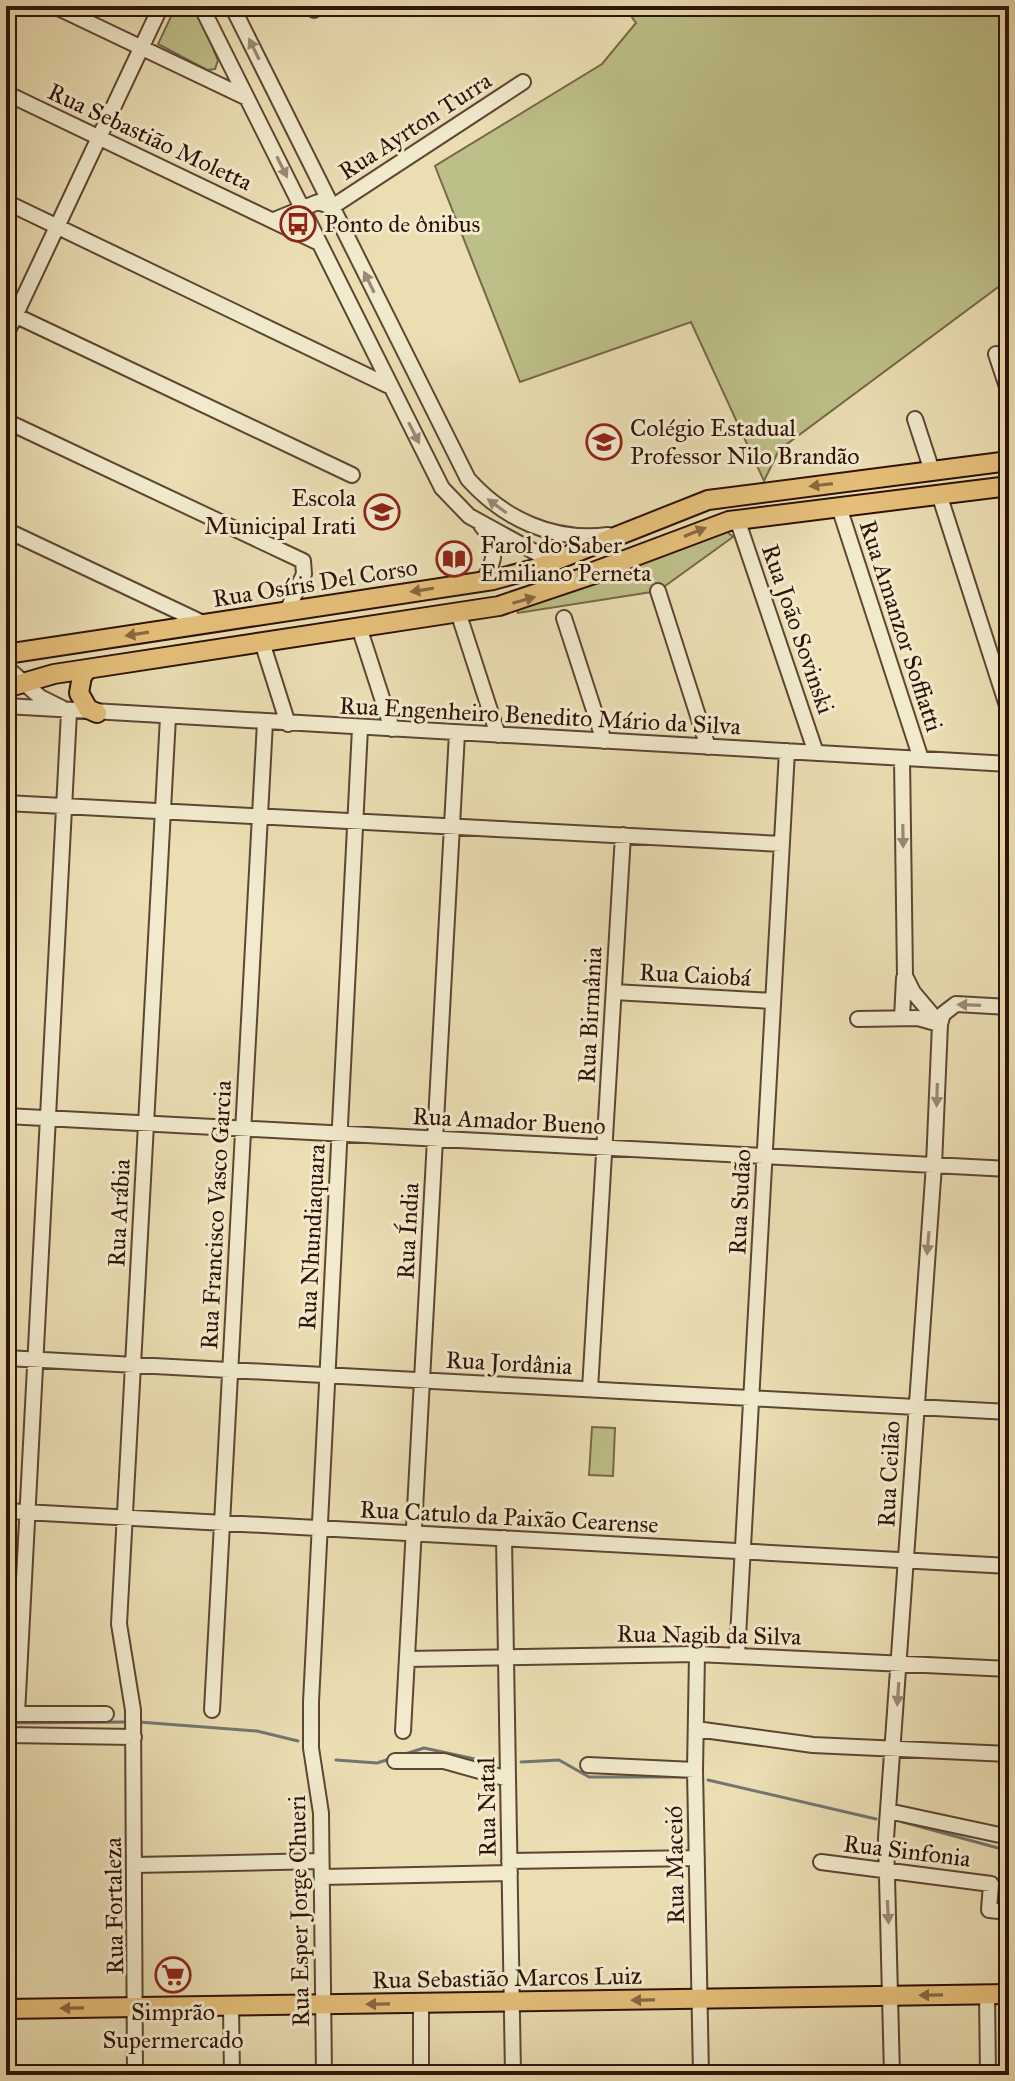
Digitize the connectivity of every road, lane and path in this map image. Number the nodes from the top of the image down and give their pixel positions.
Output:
1 (54, 6) edge
2 (161, 6) edge
3 (201, 6) edge
4 (232, 6) edge
5 (142, 48) junction
6 (523, 82) dead end
7 (6, 93) edge
8 (247, 98) junction
9 (99, 137) junction
10 (6, 202) edge
11 (332, 207) junction
12 (303, 209) junction
13 (274, 220) junction
14 (57, 227) junction
15 (319, 243) junction
16 (10, 313) edge
17 (6, 335) edge
18 (367, 338) junction
19 (400, 346) junction
20 (996, 354) dead end
21 (340, 362) junction
22 (379, 363) junction
23 (361, 371) junction
24 (391, 387) junction
25 (1009, 393) edge
26 (915, 419) dead end
27 (6, 421) edge
28 (1009, 461) edge
29 (932, 471) junction
30 (352, 475) dead end
31 (898, 475) junction
32 (870, 479) junction
33 (1009, 486) edge
34 (939, 494) junction
35 (906, 498) junction
36 (873, 502) junction
37 (839, 507) junction
38 (737, 519) junction
39 (478, 522) junction
40 (6, 530) edge
41 (624, 533) junction
42 (553, 562) junction
43 (603, 571) junction
44 (482, 582) junction
45 (658, 591) dead end
46 (325, 605) junction
47 (287, 611) junction
48 (458, 612) junction
49 (564, 618) dead end
50 (177, 619) junction
51 (359, 627) junction
52 (327, 632) junction
53 (296, 637) junction
54 (262, 642) junction
55 (6, 654) edge
56 (6, 667) edge
57 (88, 669) junction
58 (15, 685) edge
59 (6, 706) edge
60 (69, 712) junction
61 (1009, 712) edge
62 (97, 713) junction
63 (168, 717) junction
64 (265, 722) junction
65 (288, 724) junction
66 (360, 728) junction
67 (392, 729) junction
68 (457, 733) junction
69 (498, 735) junction
70 (604, 741) junction
71 (708, 747) junction
72 (787, 751) junction
73 (816, 753) junction
74 (902, 758) junction
75 (921, 759) junction
76 (1009, 764) edge
77 (6, 803) edge
78 (64, 806) junction
79 (163, 811) junction
80 (260, 816) junction
81 (356, 821) junction
82 (452, 826) junction
83 (623, 835) junction
84 (782, 844) junction
85 (904, 965) junction
86 (614, 992) junction
87 (773, 1001) junction
88 (1009, 1007) edge
89 (902, 1018) junction
90 (858, 1019) dead end
91 (940, 1024) junction
92 (6, 1116) edge
93 (48, 1119) junction
94 (146, 1124) junction
95 (243, 1129) junction
96 (340, 1134) junction
97 (435, 1139) junction
98 (604, 1148) junction
99 (764, 1157) junction
100 (934, 1165) junction
101 (1009, 1169) edge
102 (6, 1358) edge
103 (35, 1359) junction
104 (133, 1365) junction
105 (230, 1370) junction
106 (327, 1375) junction
107 (422, 1380) junction
108 (590, 1389) junction
109 (751, 1398) junction
110 (914, 1406) junction
111 (1009, 1412) edge
112 (6, 1511) edge
113 (28, 1512) junction
114 (124, 1518) junction
115 (222, 1523) junction
116 (319, 1528) junction
117 (414, 1533) junction
118 (504, 1538) junction
119 (743, 1551) junction
120 (907, 1560) junction
121 (1009, 1566) edge
122 (697, 1654) junction
123 (737, 1655) junction
124 (506, 1658) junction
125 (407, 1659) junction
126 (900, 1664) junction
127 (1009, 1669) edge
128 (133, 1710) joint
129 (212, 1710) dead end
130 (11, 1714) edge
131 (106, 1714) dead end
132 (696, 1729) junction
133 (403, 1731) dead end
134 (6, 1735) edge
135 (134, 1737) junction
136 (311, 1748) joint
137 (894, 1750) junction
138 (1009, 1754) edge
139 (395, 1761) dead end
140 (588, 1765) dead end
141 (695, 1770) junction
142 (508, 1779) junction
143 (888, 1811) junction
144 (1009, 1837) edge
145 (697, 1858) junction
146 (321, 1861) junction
147 (821, 1862) dead end
148 (135, 1865) junction
149 (510, 1867) junction
150 (886, 1873) junction
151 (322, 1877) junction
152 (1009, 1912) edge
153 (1009, 1994) edge
154 (987, 1995) junction
155 (892, 1996) junction
156 (699, 1999) junction
157 (512, 2002) junction
158 (421, 2003) junction
159 (323, 2005) junction
160 (231, 2006) junction
161 (137, 2007) junction
162 (6, 2009) edge
163 (135, 2075) edge
164 (232, 2075) edge
165 (324, 2075) edge
166 (421, 2075) edge
167 (513, 2075) edge
168 (701, 2075) edge
169 (892, 2075) edge
170 (988, 2075) edge

1 - 5 street
2 - 5 street
3 - 8 street
11 -> 4 street
5 - 8 street
5 - 9 street
6 - 11 street, Rua Ayrton Turra
7 - 9 street, Rua Sebastião Moletta
8 -> 12 street
9 - 13 street, Rua Sebastião Moletta
9 - 14 street
10 - 14 street
11 - 12 street
19 -> 11 street
12 - 13 street
12 - 15 street
13 - 15 street, Rua Sebastião Moletta
14 - 16 street
14 - 21 street
15 - 18 street
16 - 17 street
16 - 30 street
18 - 21 street
18 - 22 street
19 - 22 street
41 -> 19 street
20 - 25 street
21 - 23 street
22 - 23 street
22 - 24 street
23 - 24 street
24 -> 39 street
26 - 29 street
27 - 47 street
28 - 29 main road, Rua Osíris Del Corso
29 - 31 main road, Rua Osíris Del Corso
31 - 32 main road, Rua Osíris Del Corso
31 - 35 main road
32 - 36 main road
32 -> 41 main road, Rua Osíris Del Corso
33 - 34 main road, Rua Osíris Del Corso
34 - 35 main road, Rua Osíris Del Corso
34 - 61 street
35 - 36 main road, Rua Osíris Del Corso
36 - 37 main road, Rua Osíris Del Corso
37 - 38 main road, Rua Osíris Del Corso
37 - 75 street, Rua Amanzor Soffiatti
43 -> 38 main road, Rua Osíris Del Corso
38 - 73 street, Rua João Sovinski
39 - 42 street
39 - 44 street
40 - 50 street
41 - 42 main road, Rua Osíris Del Corso
42 - 43 main road
42 - 44 main road, Rua Osíris Del Corso
48 -> 43 main road, Rua Osíris Del Corso
44 -> 46 main road, Rua Osíris Del Corso
45 - 71 street
46 - 47 main road, Rua Osíris Del Corso
46 - 52 main road
47 - 50 main road, Rua Osíris Del Corso
47 - 53 main road
48 - 51 main road, Rua Osíris Del Corso
48 - 69 street
49 - 70 street
50 -> 55 main road, Rua Osíris Del Corso
51 - 52 main road, Rua Osíris Del Corso
51 - 67 street
52 - 53 main road, Rua Osíris Del Corso
53 - 54 main road, Rua Osíris Del Corso
54 - 57 main road, Rua Osíris Del Corso
54 - 65 street
56 - 58 street, Rua Engenheiro Benedito Mário da Silva
57 - 58 main road, Rua Osíris Del Corso
57 - 62 main road
58 - 60 street, Rua Engenheiro Benedito Mário da Silva
59 - 60 street, Rua Engenheiro Benedito Mário da Silva
60 - 62 street, Rua Engenheiro Benedito Mário da Silva
60 - 78 street
62 - 63 street, Rua Engenheiro Benedito Mário da Silva
63 - 64 street, Rua Engenheiro Benedito Mário da Silva
63 - 79 street, Rua Arábia
64 - 65 street, Rua Engenheiro Benedito Mário da Silva
64 - 80 street, Rua Francisco Vasco Garcia
65 - 66 street, Rua Engenheiro Benedito Mário da Silva
66 - 67 street, Rua Engenheiro Benedito Mário da Silva
66 - 81 street, Rua Nhundiaquara
67 - 68 street, Rua Engenheiro Benedito Mário da Silva
68 - 69 street, Rua Engenheiro Benedito Mário da Silva
68 - 82 street, Rua Índia
69 - 70 street, Rua Engenheiro Benedito Mário da Silva
70 - 71 street, Rua Engenheiro Benedito Mário da Silva
71 - 72 street, Rua Engenheiro Benedito Mário da Silva
72 - 73 street, Rua Engenheiro Benedito Mário da Silva
72 - 84 street, Rua Sudão
73 - 74 street, Rua Engenheiro Benedito Mário da Silva
74 - 75 street, Rua Engenheiro Benedito Mário da Silva
74 -> 85 street
75 - 76 street, Rua Engenheiro Benedito Mário da Silva
77 - 78 street
78 - 79 street
78 - 93 street
79 - 80 street
79 - 94 street, Rua Arábia
80 - 81 street
80 - 95 street, Rua Francisco Vasco Garcia
81 - 82 street
81 - 96 street, Rua Nhundiaquara
82 - 83 street
82 - 97 street, Rua Índia
83 - 84 street
83 - 86 street, Rua Birmânia
84 - 87 street, Rua Sudão
85 - 89 street
85 - 91 street
86 - 87 street, Rua Caiobá
86 - 98 street, Rua Birmânia
87 - 99 street, Rua Sudão
88 -> 91 street
89 - 90 street
89 - 91 street
91 -> 100 street, Rua Ceilão
92 - 93 street, Rua Amador Bueno
93 - 94 street, Rua Amador Bueno
93 - 103 street
94 - 95 street, Rua Amador Bueno
94 - 104 street, Rua Arábia
95 - 96 street, Rua Amador Bueno
95 - 105 street, Rua Francisco Vasco Garcia
96 - 97 street, Rua Amador Bueno
96 - 106 street, Rua Nhundiaquara
97 - 98 street, Rua Amador Bueno
97 - 107 street, Rua Índia
98 - 99 street, Rua Amador Bueno
98 - 108 street, Rua Birmânia
99 - 100 street, Rua Amador Bueno
99 - 109 street, Rua Sudão
100 - 101 street, Rua Amador Bueno
100 -> 110 street, Rua Ceilão
102 - 103 street, Rua Jordânia
103 - 104 street, Rua Jordânia
103 - 113 street
104 - 105 street, Rua Jordânia
104 - 114 street, Rua Arábia
105 - 106 street, Rua Jordânia
105 - 115 street, Rua Francisco Vasco Garcia
106 - 107 street, Rua Jordânia
106 - 116 street, Rua Nhundiaquara
107 - 108 street, Rua Jordânia
107 - 117 street, Rua Índia
108 - 109 street, Rua Jordânia
109 - 110 street, Rua Jordânia
109 - 119 street, Rua Sudão
110 - 111 street, Rua Jordânia
110 - 120 street, Rua Ceilão
112 - 113 street, Rua Catulo da Paixão Cearense
113 - 114 street, Rua Catulo da Paixão Cearense
113 - 130 street
114 - 115 street, Rua Catulo da Paixão Cearense
114 - 128 street, Rua Arábia
115 - 116 street, Rua Catulo da Paixão Cearense
115 - 129 street, Rua Francisco Vasco Garcia
116 - 117 street, Rua Catulo da Paixão Cearense
116 - 136 street, Rua Nhundiaquara
117 - 118 street, Rua Catulo da Paixão Cearense
117 - 125 street, Rua Índia
118 - 119 street, Rua Catulo da Paixão Cearense
118 - 124 street, Rua Natal
119 - 120 street, Rua Catulo da Paixão Cearense
119 - 123 street, Rua Sudão
120 - 121 street, Rua Catulo da Paixão Cearense
120 - 126 street, Rua Ceilão
122 - 123 street, Rua Nagib da Silva
122 - 124 street, Rua Nagib da Silva
122 - 132 street, Rua Maceió
123 - 126 street, Rua Nagib da Silva
124 - 125 street, Rua Nagib da Silva
124 - 142 street, Rua Natal
125 - 133 street, Rua Índia
126 - 127 street, Rua Nagib da Silva
126 -> 137 street, Rua Ceilão
128 - 135 street, Rua Fortaleza
130 - 131 street
132 - 137 street
132 - 141 street, Rua Maceió
134 - 135 street
135 - 148 street, Rua Fortaleza
136 - 146 street, Rua Esper Jorge Chueri
137 - 138 street
137 - 143 street, Rua Ceilão
139 - 142 street
140 - 141 street
141 - 145 street, Rua Maceió
142 - 149 street, Rua Natal
143 - 144 street
143 - 150 street, Rua Ceilão
145 - 149 street
145 - 156 street, Rua Maceió
146 - 148 street
146 - 151 street, Rua Esper Jorge Chueri
147 - 150 street, Rua Sinfonia
148 - 161 street, Rua Fortaleza
149 - 151 street
149 - 157 street, Rua Natal
150 - 152 street, Rua Sinfonia
150 -> 155 street, Rua Ceilão
151 - 159 street, Rua Esper Jorge Chueri
153 - 154 main road, Rua Sebastião Marcos Luiz
154 -> 155 main road, Rua Sebastião Marcos Luiz
154 - 170 street
155 - 156 main road, Rua Sebastião Marcos Luiz
155 - 169 street, Rua Ceilão
156 -> 157 main road, Rua Sebastião Marcos Luiz
156 - 168 street, Rua Maceió
157 - 158 main road, Rua Sebastião Marcos Luiz
157 - 167 street, Rua Natal
158 -> 159 main road, Rua Sebastião Marcos Luiz
158 - 166 street
159 - 160 main road, Rua Sebastião Marcos Luiz
159 - 165 street, Rua Esper Jorge Chueri
160 - 161 main road, Rua Sebastião Marcos Luiz
160 - 164 street
161 -> 162 main road, Rua Sebastião Marcos Luiz
161 - 163 street, Rua Fortaleza

